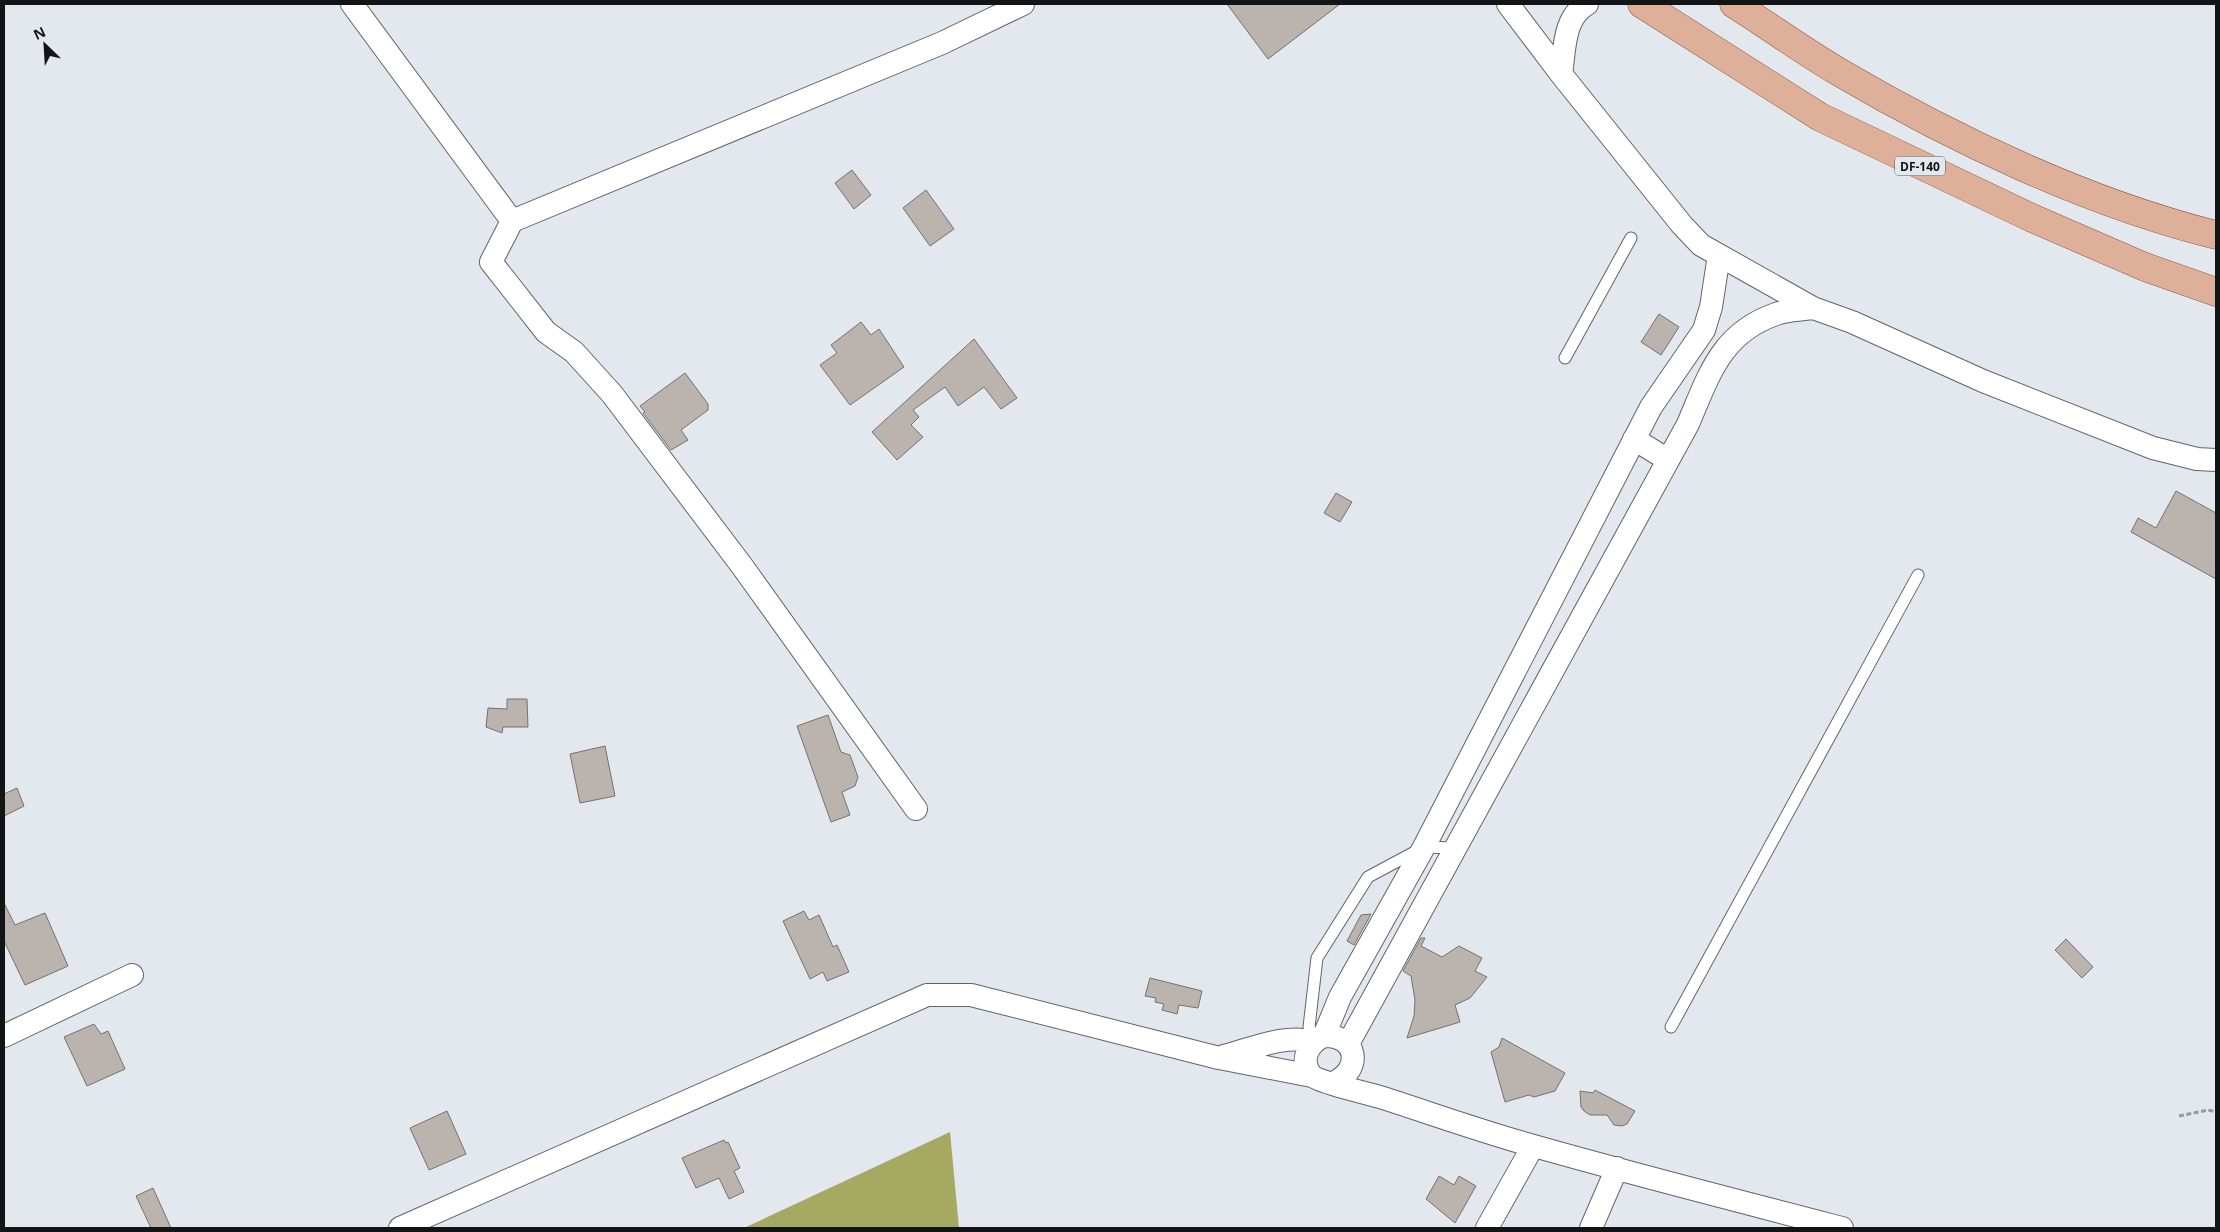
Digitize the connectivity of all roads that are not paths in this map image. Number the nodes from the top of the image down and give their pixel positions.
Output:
1 (352, 4) edge
2 (1022, 4) edge
3 (1508, 4) edge
4 (1587, 4) edge
5 (1642, 4) edge
6 (1734, 4) edge
7 (1561, 74) junction
8 (512, 221) junction
9 (2216, 234) edge
10 (1631, 238) dead end
11 (1718, 255) junction
12 (2216, 292) edge
13 (1814, 308) junction
14 (1565, 358) dead end
15 (1672, 378) junction
16 (1700, 395) junction
17 (1634, 440) junction
18 (1668, 460) junction
19 (2216, 460) edge
20 (1918, 575) dead end
21 (916, 809) dead end
22 (1424, 846) junction
23 (1455, 848) junction
24 (1416, 889) junction
25 (132, 975) dead end
26 (1351, 977) junction
27 (1375, 994) junction
28 (1671, 1027) dead end
29 (4, 1036) edge
30 (1318, 1040) junction
31 (1348, 1044) junction
32 (1219, 1058) junction
33 (1352, 1068) junction
34 (1322, 1079) junction
35 (1374, 1095) junction
36 (1533, 1146) junction
37 (1617, 1168) junction
38 (400, 1228) edge
39 (1488, 1228) edge
40 (1591, 1228) edge
41 (1842, 1228) edge

1 - 8 street
2 - 8 street
3 - 7 street
4 - 7 street
5 - 12 main road, DF-140
6 - 9 main road
7 - 11 street
8 - 21 street
10 - 14 lane
11 - 13 street
11 - 15 street
13 - 16 street
13 - 19 street
15 - 16 street
15 - 17 street
16 - 18 street
17 - 18 street
17 - 22 street
18 - 23 street
20 - 28 lane
22 - 23 lane
22 - 24 street
22 - 30 lane
23 - 24 street
24 - 26 street
24 - 27 street
25 - 29 street
26 - 27 street
26 - 30 street
27 - 31 street
30 - 31 street
30 - 32 street
30 - 34 street
31 - 33 street
32 - 34 street
32 - 38 street
33 - 34 street
33 - 35 street
34 - 35 street
35 - 36 street
36 - 37 street
36 - 39 street
37 - 40 street
37 - 41 street

